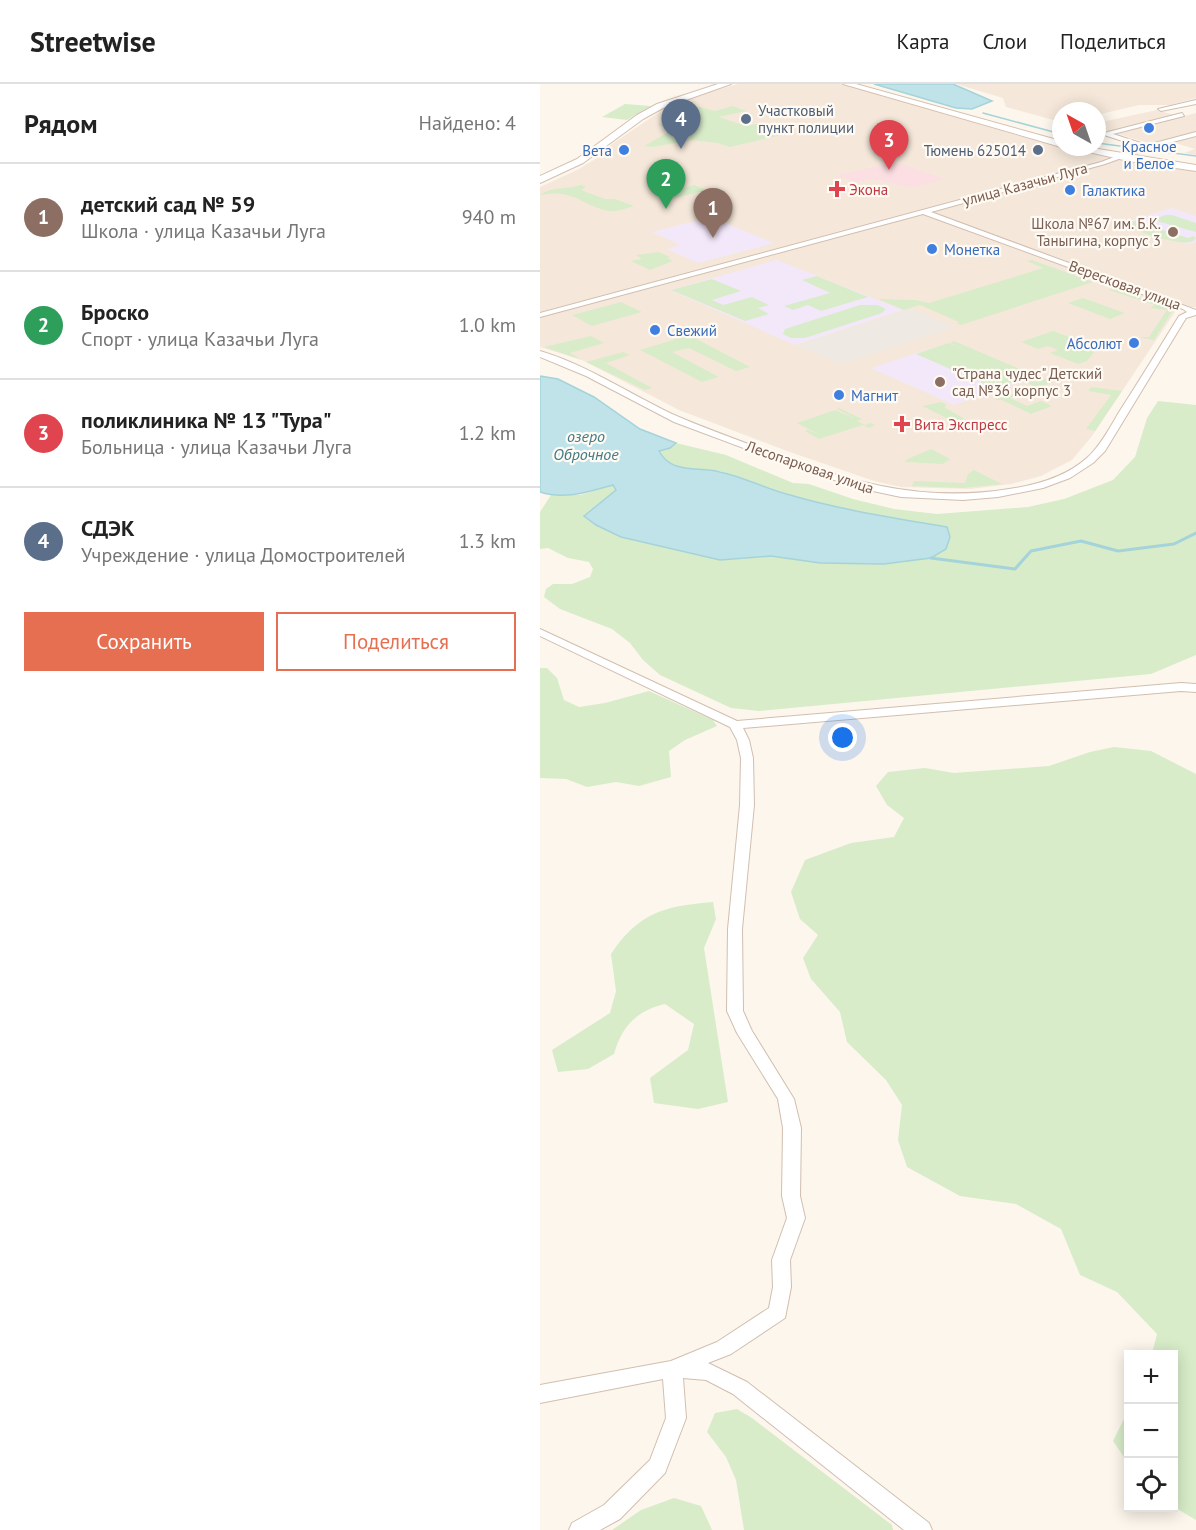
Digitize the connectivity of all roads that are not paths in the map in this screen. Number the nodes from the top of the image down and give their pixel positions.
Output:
1 (727, 84) edge
2 (847, 84) edge
3 (856, 84) edge
4 (1196, 102) edge
5 (1196, 134) edge
6 (1052, 140) edge
7 (1052, 141) edge
8 (1147, 147) junction
9 (1106, 152) edge
10 (1106, 153) edge
11 (1125, 157) junction
12 (1196, 167) edge
13 (540, 180) edge
14 (925, 212) junction
15 (1194, 312) edge
16 (540, 317) edge
17 (540, 354) edge
18 (540, 633) edge
19 (1196, 683) edge
20 (1181, 687) junction
21 (1196, 688) edge
22 (735, 725) junction
23 (672, 1369) junction
24 (540, 1394) edge
25 (580, 1530) edge
26 (921, 1530) edge

1 - 13 main road
2 - 7 main road
3 - 6 main road
4 - 8 street
5 - 8 street, улица Казачьи Луга
8 - 11 street, улица Казачьи Луга
9 - 11 main road
10 - 11 main road
11 - 12 main road
11 - 14 street, улица Казачьи Луга
14 - 15 street, Вересковая улица
14 - 16 street, улица Казачьи Луга
15 - 17 street, Лесопарковая улица
18 - 22 street
19 - 20 street
20 - 21 street
20 - 22 street
22 - 23 street
23 - 24 street
23 - 25 street
23 - 26 street

